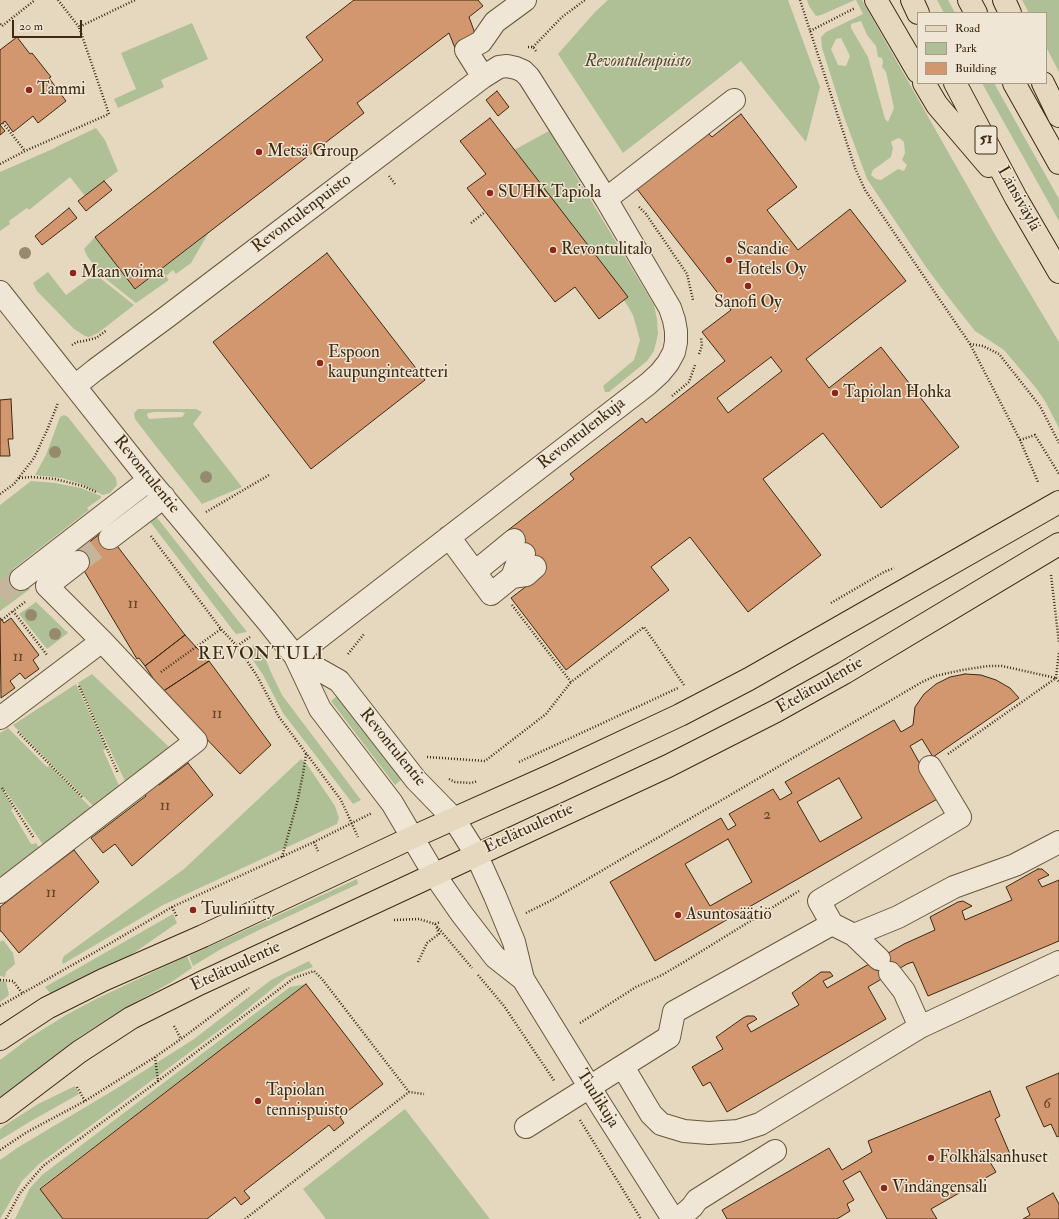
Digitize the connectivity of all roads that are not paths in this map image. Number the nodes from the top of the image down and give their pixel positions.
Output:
1 (525, 0) edge
2 (912, 0) edge
3 (969, 0) edge
4 (1004, 0) edge
5 (867, 3) edge
6 (918, 12) edge
7 (975, 12) edge
8 (1010, 12) edge
9 (917, 71) edge
10 (483, 77) junction
11 (925, 84) edge
12 (956, 84) edge
13 (1015, 84) edge
14 (1043, 84) edge
15 (734, 100) dead end
16 (1059, 116) edge
17 (570, 143) joint
18 (1059, 163) edge
19 (613, 193) junction
20 (1016, 198) junction
21 (1059, 272) edge
22 (0, 292) edge
23 (67, 392) junction
24 (149, 480) junction
25 (164, 497) junction
26 (1059, 502) edge
27 (449, 537) junction
28 (110, 538) tunnel mouth
29 (1059, 544) edge
30 (78, 562) tunnel mouth
31 (475, 572) junction
32 (21, 579) tunnel mouth
33 (102, 641) junction
34 (295, 656) junction
35 (1, 717) edge
36 (930, 767) road end
37 (454, 819) junction
38 (413, 837) junction
39 (1059, 842) edge
40 (476, 854) junction
41 (434, 874) junction
42 (0, 892) edge
43 (832, 924) junction
44 (854, 935) junction
45 (1059, 962) edge
46 (523, 979) junction
47 (920, 1027) junction
48 (0, 1039) edge
49 (623, 1067) junction
50 (589, 1087) junction
51 (0, 1112) edge
52 (526, 1127) dead end
53 (775, 1151) dead end
54 (673, 1219) edge
55 (678, 1219) edge

1 - 10 street
2 - 6 main road
3 - 7 main road
4 - 8 main road
5 - 9 main road
10 - 17 street, Revontulenpuisto
10 - 23 street, Revontulenpuisto
11 - 20 main road
12 - 20 main road, Länsiväylä / 51
13 - 18 main road
14 - 16 main road
15 - 19 street
17 - 19 street, Revontulenkuja
19 - 27 street, Revontulenkuja
20 - 21 main road, Länsiväylä / 51
22 - 23 street, Revontulentie
23 - 24 street, Revontulentie
24 - 25 street, Revontulentie
24 - 32 street
25 - 28 street
25 - 34 street, Revontulentie
26 - 37 main road
27 - 31 street
27 - 34 street, Revontulenkuja
29 - 40 main road, Etelätuulentie
30 - 33 street
31 - 31 street
33 - 35 street
33 - 42 street
34 - 37 street, Revontulentie
34 - 38 street, Revontulentie
36 - 43 street
37 - 38 main road
37 - 40 street, Revontulentie
38 - 41 street, Revontulentie
38 - 48 main road
39 - 44 street
40 - 41 main road, Etelätuulentie
40 - 46 street, Tuulikuja
41 - 46 street, Tuulikuja
41 - 51 main road, Etelätuulentie
43 - 44 street
43 - 49 street
44 - 47 street
45 - 47 street
46 - 50 street, Tuulikuja
47 - 49 street
49 - 50 street
50 - 52 street
50 - 54 street, Tuulikuja
53 - 55 street

